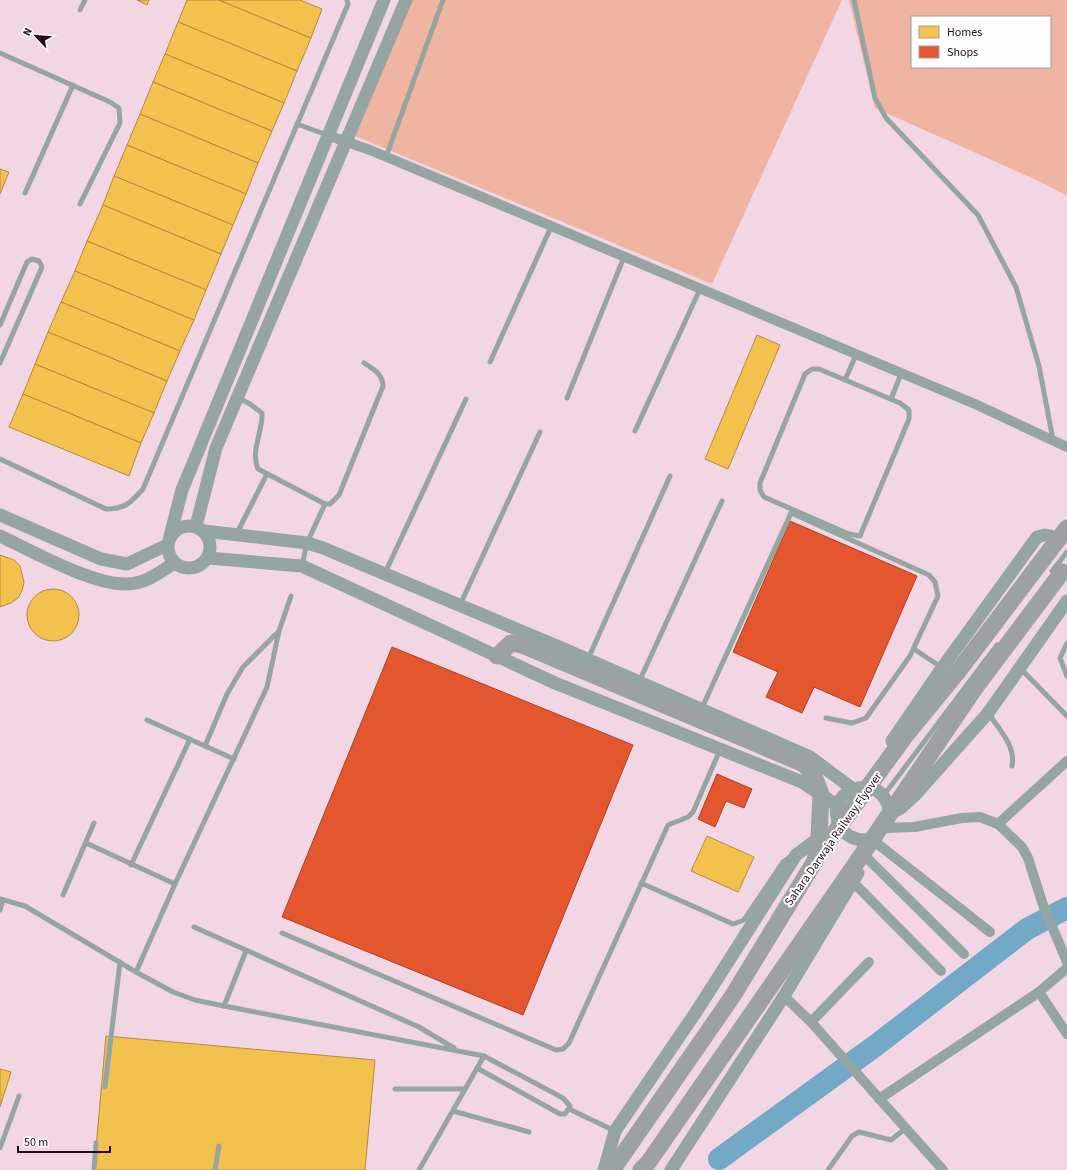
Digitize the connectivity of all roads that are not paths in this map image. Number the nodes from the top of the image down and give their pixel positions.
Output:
1 (85, 0) edge
2 (347, 0) edge
3 (384, 0) edge
4 (406, 0) edge
5 (443, 0) edge
6 (854, 0) edge
7 (80, 10) dead end
8 (0, 53) edge
9 (73, 85) junction
10 (297, 124) junction
11 (327, 135) junction
12 (345, 142) junction
13 (386, 157) junction
14 (25, 193) dead end
15 (80, 204) dead end
16 (551, 227) junction
17 (624, 257) junction
18 (700, 290) junction
19 (0, 325) edge
20 (856, 355) junction
21 (490, 362) dead end
22 (0, 363) edge
23 (364, 363) dead end
24 (901, 374) junction
25 (845, 380) junction
26 (237, 398) junction
27 (567, 398) dead end
28 (466, 399) dead end
29 (891, 399) junction
30 (635, 431) dead end
31 (540, 432) dead end
32 (1053, 440) junction
33 (1067, 447) edge
34 (0, 459) edge
35 (267, 474) junction
36 (670, 476) dead end
37 (722, 501) dead end
38 (325, 504) junction
39 (0, 515) edge
40 (200, 529) junction
41 (236, 534) junction
42 (0, 536) edge
43 (169, 540) junction
44 (1061, 542) edge
45 (307, 543) junction
46 (208, 558) junction
47 (174, 562) junction
48 (302, 566) junction
49 (1059, 572) edge
50 (384, 575) junction
51 (292, 596) dead end
52 (1067, 601) edge
53 (460, 606) junction
54 (279, 631) junction
55 (1001, 639) dead end
56 (1067, 643) edge
57 (914, 649) junction
58 (497, 656) junction
59 (588, 660) junction
60 (942, 668) junction
61 (1020, 668) junction
62 (1067, 676) edge
63 (639, 682) junction
64 (701, 710) junction
65 (988, 713) junction
66 (1067, 716) edge
67 (826, 718) dead end
68 (148, 720) dead end
69 (190, 739) junction
70 (205, 746) junction
71 (721, 748) junction
72 (234, 759) junction
73 (1067, 761) edge
74 (1012, 766) dead end
75 (857, 788) junction
76 (821, 794) junction
77 (883, 796) junction
78 (838, 806) junction
79 (890, 813) junction
80 (838, 823) junction
81 (94, 824) dead end
82 (998, 824) junction
83 (886, 828) junction
84 (875, 840) junction
85 (86, 843) junction
86 (796, 855) junction
87 (868, 859) junction
88 (815, 861) junction
89 (131, 865) junction
90 (853, 882) junction
91 (641, 883) junction
92 (175, 884) junction
93 (63, 895) dead end
94 (2, 899) edge
95 (0, 910) edge
96 (194, 927) dead end
97 (990, 932) dead end
98 (282, 934) dead end
99 (246, 951) junction
100 (964, 954) dead end
101 (120, 962) junction
102 (869, 962) dead end
103 (1067, 962) edge
104 (1067, 968) edge
105 (941, 971) dead end
106 (136, 972) junction
107 (1039, 992) junction
108 (784, 996) junction
109 (224, 1006) junction
110 (811, 1022) junction
111 (1067, 1034) edge
112 (456, 1049) junction
113 (484, 1056) junction
114 (477, 1068) junction
115 (105, 1088) dead end
116 (395, 1089) dead end
117 (465, 1089) junction
118 (19, 1096) dead end
119 (879, 1099) junction
120 (569, 1109) junction
121 (453, 1111) junction
122 (906, 1128) junction
123 (615, 1131) junction
124 (529, 1132) dead end
125 (96, 1143) dead end
126 (219, 1146) dead end
127 (0, 1148) edge
128 (94, 1170) edge
129 (215, 1170) edge
130 (419, 1170) edge
131 (606, 1170) edge
132 (641, 1170) edge
133 (671, 1170) edge
134 (828, 1170) edge
135 (943, 1170) edge

1 - 7 lane
2 - 10 lane
3 - 11 street
4 - 12 street
5 - 13 lane
6 - 32 lane
8 - 9 lane
9 - 14 lane
9 - 15 lane
10 - 11 lane
10 - 34 lane
11 - 12 street
11 - 43 street
12 - 13 street
12 - 26 street
13 - 16 street
16 - 17 street
16 - 21 lane
17 - 18 street
17 - 27 lane
18 - 20 street
18 - 30 lane
19 - 22 lane
20 - 24 street
20 - 25 lane
23 - 38 lane
24 - 29 lane
24 - 32 street
25 - 29 lane
25 - 29 lane
26 - 35 lane
26 - 40 street
28 - 50 lane
31 - 53 lane
32 - 33 street
35 - 38 lane
35 - 41 lane
36 - 59 lane
37 - 63 lane
38 - 45 lane
39 - 43 street
40 - 41 street
40 - 43 street
40 - 46 street
41 - 45 street
42 - 47 street
43 - 47 street
44 - 49 lane
44 - 60 street
44 - 88 highway, Sahara Darwaja Railway Flyover, bridge
45 - 48 lane
45 - 50 street
46 - 47 street
46 - 48 street
48 - 58 street
49 - 132 highway, bridge
50 - 53 street
51 - 54 lane
52 - 61 street
53 - 59 street
54 - 70 lane
54 - 72 lane
55 - 77 lane
56 - 62 lane
57 - 60 lane
57 - 64 lane
57 - 67 lane
58 - 71 street
58 - 76 highway, bridge
59 - 63 street
60 - 75 street
61 - 65 street
61 - 66 lane
63 - 64 street
64 - 75 street
65 - 74 lane
65 - 79 street
68 - 69 lane
69 - 70 lane
69 - 89 lane
70 - 72 lane
71 - 76 street
71 - 91 lane
72 - 92 lane
73 - 82 street
75 - 77 street
75 - 78 street
76 - 78 street
76 - 88 highway, bridge
77 - 79 street
78 - 80 street
79 - 83 street
80 - 84 street
80 - 86 street
81 - 85 lane
82 - 83 street
82 - 103 street
83 - 84 street
84 - 87 street
84 - 97 street
85 - 89 lane
85 - 93 lane
86 - 91 lane
86 - 123 street
87 - 90 street
87 - 100 street
88 - 131 highway, Sahara Darwaja Railway Flyover
89 - 92 lane
90 - 105 street
90 - 108 street
91 - 98 lane
92 - 106 lane
94 - 95 lane
94 - 101 lane
96 - 99 lane
99 - 109 lane
99 - 112 lane
101 - 106 lane
101 - 115 lane
102 - 110 street
104 - 107 street
106 - 109 lane
107 - 111 street
107 - 119 street
108 - 110 street
108 - 133 street
109 - 112 lane
110 - 119 street
112 - 113 lane
113 - 114 lane
113 - 120 lane
114 - 117 lane
114 - 120 lane
116 - 117 lane
117 - 121 lane
118 - 127 lane
119 - 122 street
120 - 123 lane
121 - 124 lane
121 - 130 lane
122 - 134 lane
122 - 135 street
123 - 131 street
125 - 128 lane
126 - 129 lane

